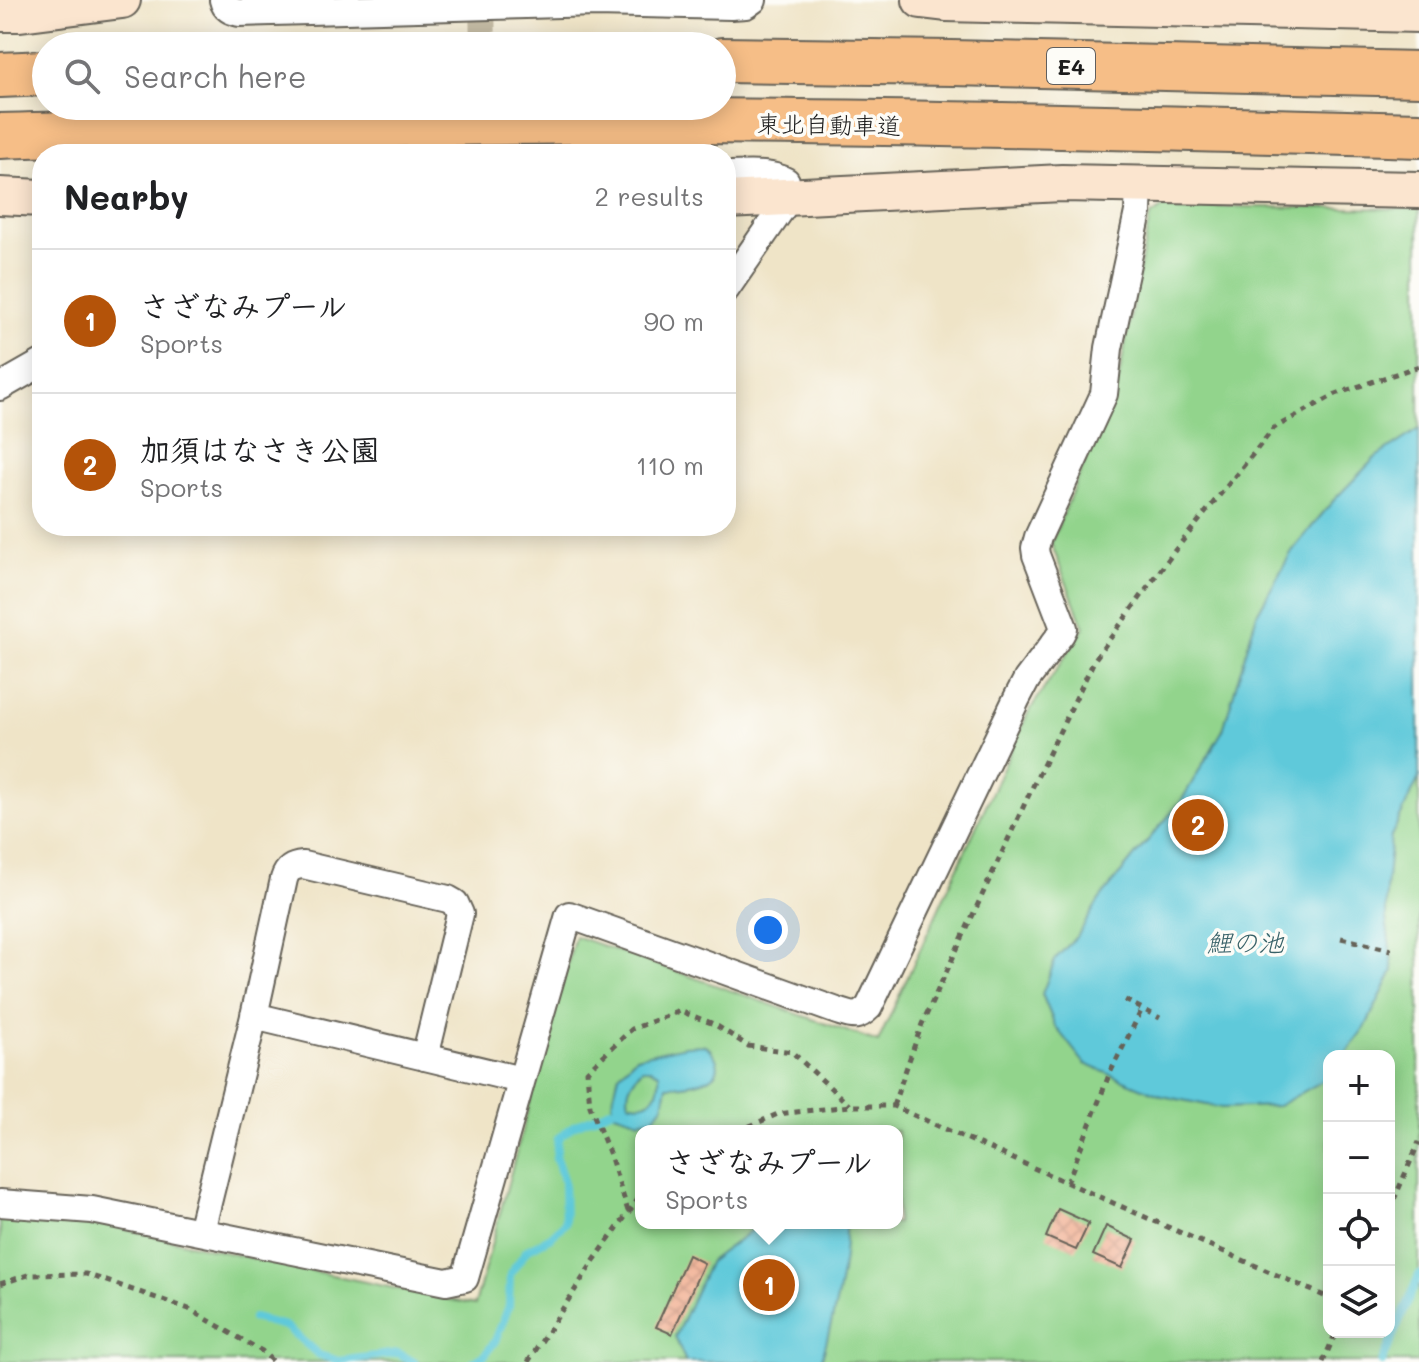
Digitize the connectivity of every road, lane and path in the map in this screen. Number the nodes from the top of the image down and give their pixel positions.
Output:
1 (122, 0) edge
2 (223, 0) edge
3 (753, 0) edge
4 (938, 1) edge
5 (0, 13) edge
6 (1419, 14) edge
7 (736, 60) edge
8 (32, 74) edge
9 (1419, 74) edge
10 (0, 75) edge
11 (1419, 135) edge
12 (0, 136) edge
13 (736, 175) edge
14 (1139, 184) junction
15 (1419, 190) edge
16 (0, 196) edge
17 (32, 198) edge
18 (789, 198) junction
19 (736, 200) edge
20 (736, 275) edge
21 (1419, 366) edge
22 (32, 369) edge
23 (0, 387) edge
24 (1341, 938) dead end
25 (1391, 950) dead end
26 (1125, 1000) dead end
27 (1142, 1009) junction
28 (254, 1016) junction
29 (1160, 1018) dead end
30 (425, 1057) junction
31 (521, 1080) junction
32 (850, 1106) junction
33 (893, 1106) junction
34 (752, 1125) edge
35 (1419, 1142) edge
36 (1067, 1183) junction
37 (1395, 1197) edge
38 (635, 1202) edge
39 (0, 1203) edge
40 (628, 1211) junction
41 (201, 1231) junction
42 (0, 1284) edge
43 (1323, 1295) edge
44 (1333, 1338) edge
45 (273, 1362) edge
46 (528, 1362) edge
47 (1323, 1362) edge

1 - 5 street
2 - 3 street
4 - 6 street
7 - 9 highway, E4
8 - 10 highway
11 - 12 highway, 東北自動車道
13 - 18 street
14 - 15 street
14 - 18 street
14 - 31 street
16 - 17 street
18 - 19 street
18 - 20 street
21 - 33 path
22 - 23 street
24 - 25 path
26 - 27 path
27 - 29 path
27 - 36 path
28 - 30 street
28 - 30 street
28 - 41 street
30 - 31 street
31 - 41 street
32 - 33 path
32 - 34 path
32 - 40 path
33 - 36 path
35 - 37 path
36 - 43 path
38 - 40 path
39 - 41 street
40 - 46 path
42 - 45 path
44 - 47 path

